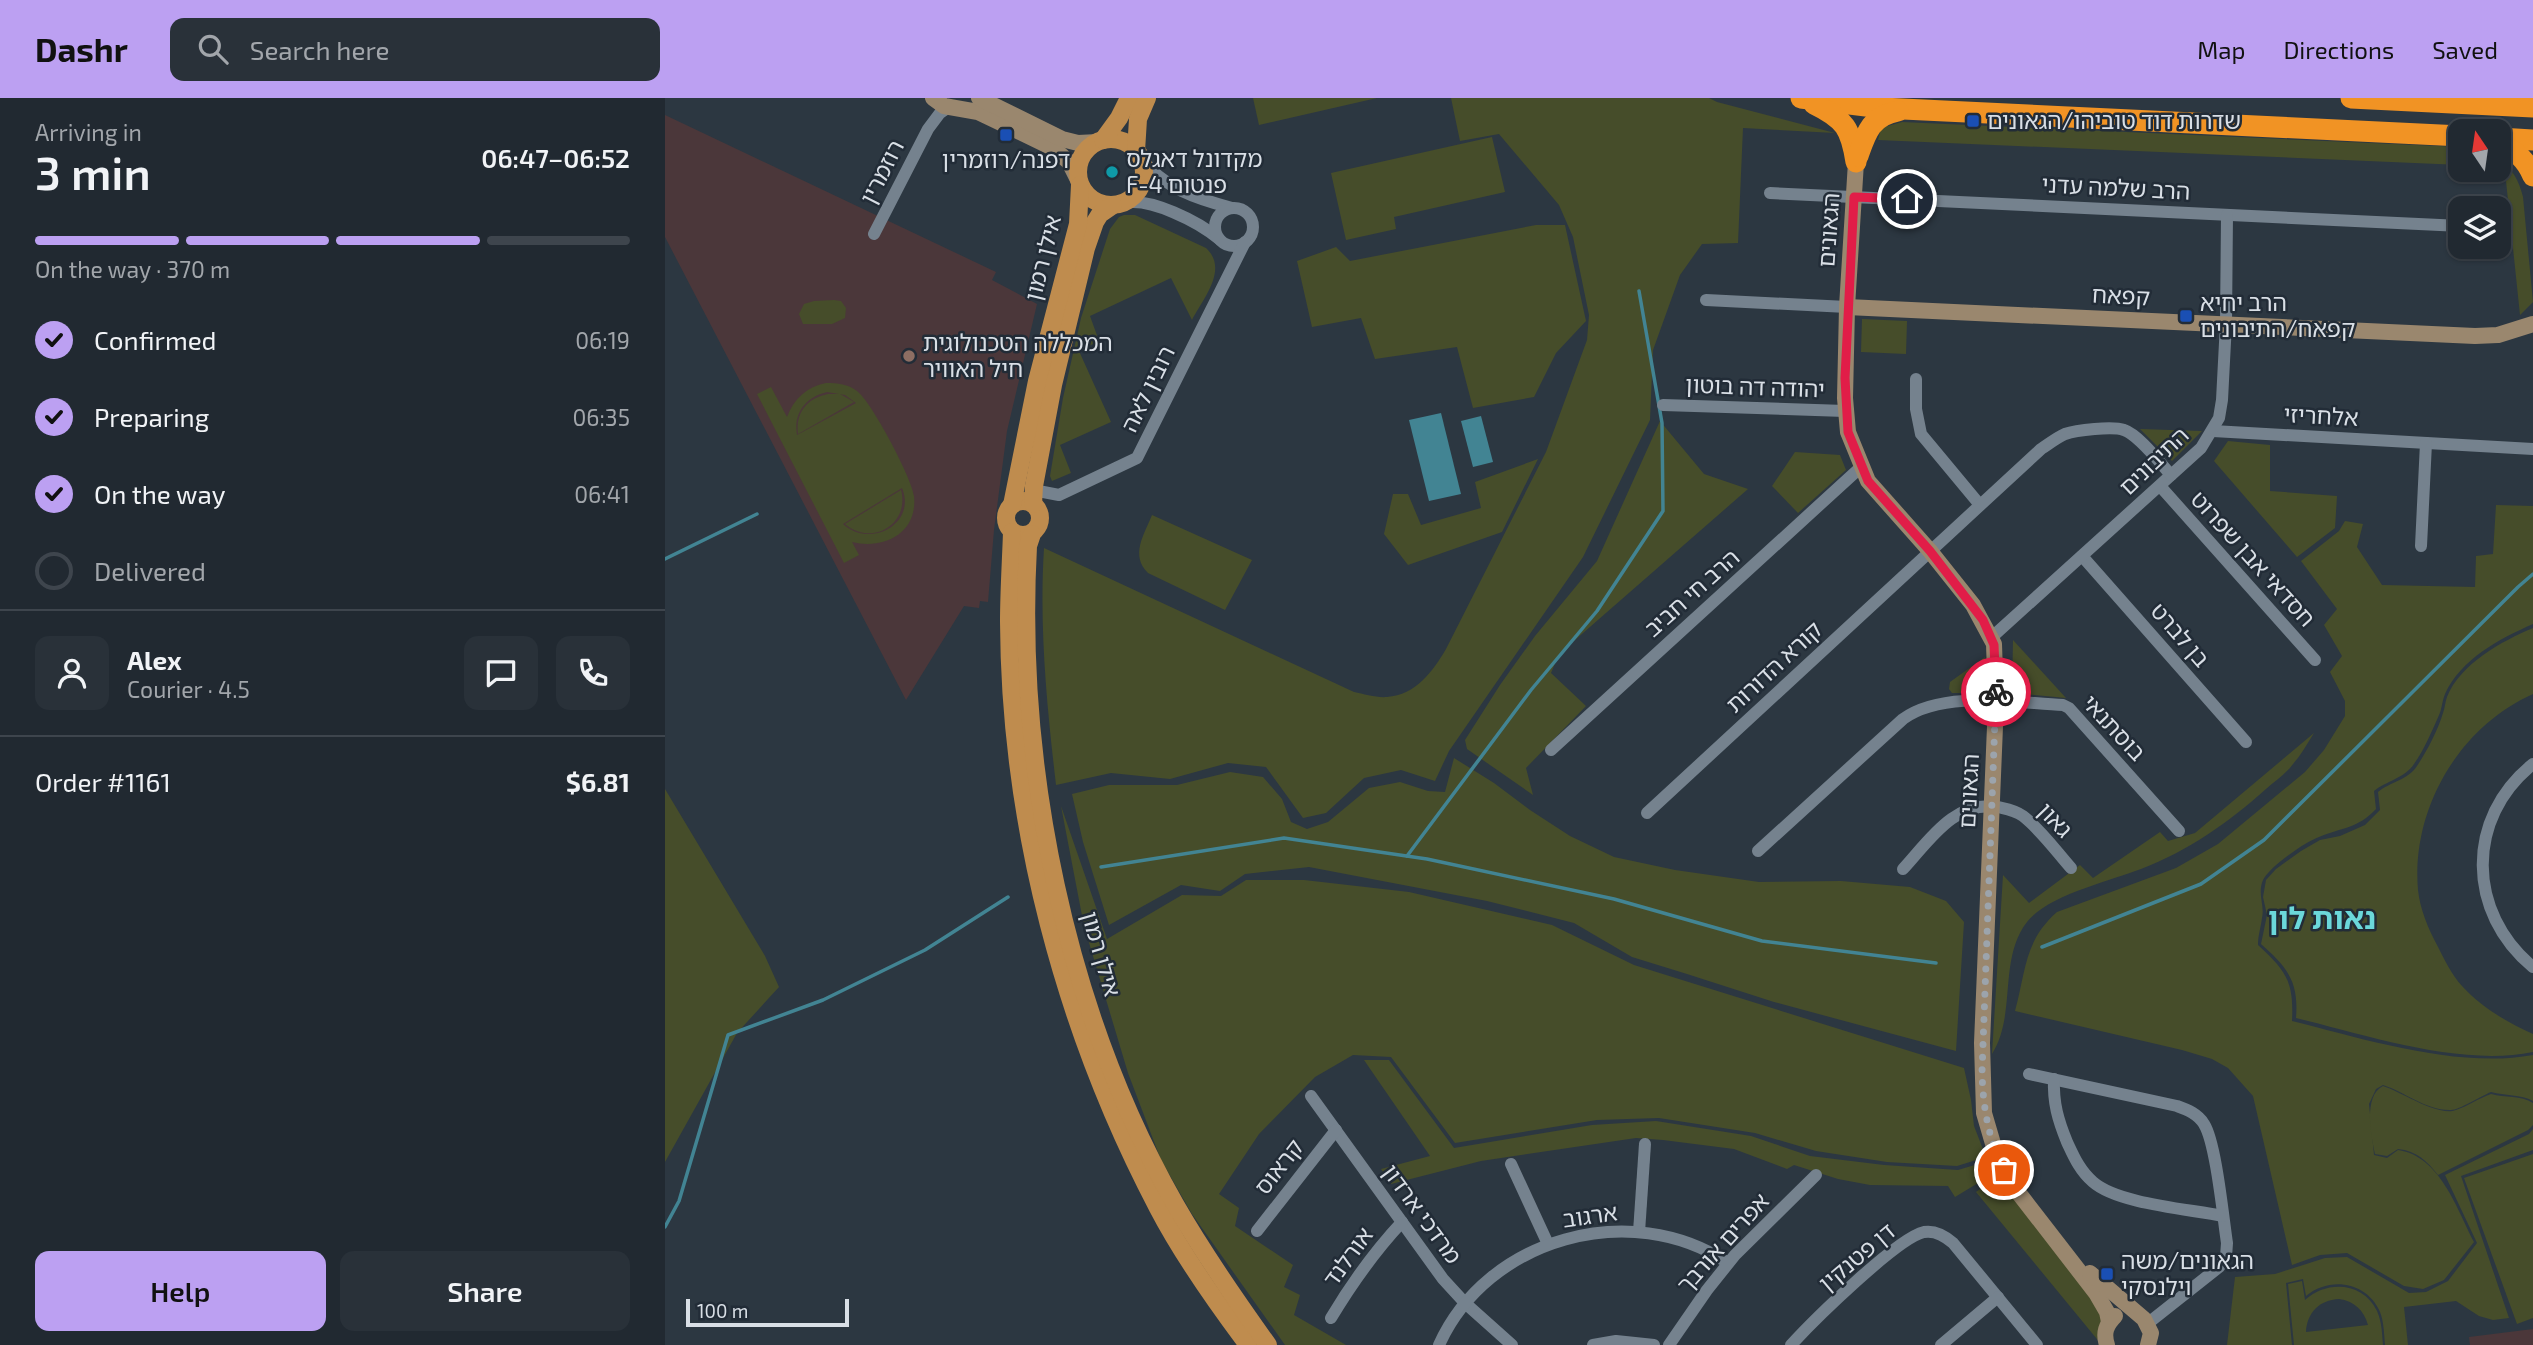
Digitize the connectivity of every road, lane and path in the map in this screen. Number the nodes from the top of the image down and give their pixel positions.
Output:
1 (933, 98) edge
2 (979, 98) edge
3 (1129, 98) edge
4 (1147, 98) edge
5 (1802, 98) edge
6 (2351, 98) edge
7 (2509, 98) edge
8 (956, 103) edge
9 (2474, 104) junction
10 (2533, 107) edge
11 (1905, 110) junction
12 (928, 129) junction
13 (2448, 135) edge
14 (2511, 139) edge
15 (2533, 140) edge
16 (1101, 141) junction
17 (2511, 150) edge
18 (1138, 154) junction
19 (1856, 162) junction
20 (2533, 176) edge
21 (1079, 183) junction
22 (1770, 193) dead end
23 (1854, 197) junction
24 (1118, 204) junction
25 (1233, 208) junction
26 (2227, 215) junction
27 (2448, 225) edge
28 (874, 234) dead end
29 (1220, 241) junction
30 (1245, 242) junction
31 (1228, 275) junction
32 (1706, 300) dead end
33 (1847, 307) junction
34 (2226, 324) junction
35 (2533, 324) edge
36 (1916, 379) dead end
37 (1663, 405) dead end
38 (1845, 411) junction
39 (2213, 431) junction
40 (2426, 443) junction
41 (2533, 449) edge
42 (1861, 467) junction
43 (2171, 475) junction
44 (2160, 485) junction
45 (1033, 497) junction
46 (1012, 505) junction
47 (1980, 505) junction
48 (1012, 532) junction
49 (1032, 534) junction
50 (2421, 546) dead end
51 (1930, 551) junction
52 (2082, 556) junction
53 (1992, 637) junction
54 (2315, 660) dead end
55 (1996, 702) junction
56 (2246, 742) dead end
57 (1551, 750) dead end
58 (2533, 764) edge
59 (1991, 806) junction
60 (1647, 813) dead end
61 (2179, 831) dead end
62 (1758, 851) dead end
63 (2071, 868) dead end
64 (1903, 869) dead end
65 (2533, 967) edge
66 (2029, 1074) dead end
67 (2054, 1079) junction
68 (1311, 1096) dead end
69 (1336, 1130) junction
70 (1645, 1144) dead end
71 (1511, 1164) dead end
72 (1816, 1175) dead end
73 (2223, 1216) junction
74 (1402, 1222) junction
75 (1257, 1231) dead end
76 (1639, 1232) junction
77 (2055, 1241) junction
78 (1548, 1244) junction
79 (1728, 1264) junction
80 (1998, 1297) junction
81 (1465, 1303) junction
82 (1331, 1318) dead end
83 (2147, 1332) edge
84 (2105, 1337) edge
85 (1248, 1345) edge
86 (1268, 1345) edge
87 (1439, 1345) edge
88 (1512, 1345) edge
89 (1593, 1345) edge
90 (1654, 1345) edge
91 (1669, 1345) edge
92 (1791, 1345) edge
93 (1941, 1345) edge
94 (2037, 1345) edge

1 - 8 street
1 - 12 street, רוזמרין
2 - 16 street
3 - 16 main road
4 - 18 main road
5 - 11 highway
5 - 19 highway
6 - 9 highway
7 - 9 highway
8 - 12 street, רוזמרין
8 - 21 street
9 - 10 highway
11 - 13 highway
11 - 19 highway
12 - 28 street, רוזמרין
14 - 15 highway
16 - 18 main road
16 - 21 main road
17 - 20 highway
18 - 24 main road
18 - 25 street
19 - 23 street, הגאונים
21 - 24 main road
21 - 46 main road, אילן רמון
22 - 23 street, הרב שלמה עדני
23 - 26 street, הרב שלמה עדני
23 - 33 street, הגאונים
24 - 29 street
24 - 45 main road, אילן רמון
25 - 29 street
25 - 30 street
26 - 27 street, הרב שלמה עדני
26 - 34 street, התיבונים
29 - 30 street
29 - 31 street
30 - 31 street, רובין לאה
31 - 45 street, רובין לאה
32 - 33 street, קפאח
33 - 34 street, קפאח
33 - 38 street, הגאונים
34 - 35 street, קפאח
34 - 39 street, התיבונים
36 - 47 street
37 - 38 street, יהודה דה בוטון
38 - 42 street, הגאונים
39 - 40 street, אלחריזי
39 - 43 street, התיבונים
40 - 41 street, אלחריזי
40 - 50 street
42 - 51 street, הגאונים
42 - 57 street, הרב חי חביב
43 - 44 street, התיבונים
43 - 47 street, קורא הדורות
44 - 52 street, התיבונים
44 - 54 street, חסדאי אבן שפרוט
45 - 46 main road
45 - 49 main road
46 - 48 main road
47 - 51 street, קורא הדורות
48 - 49 main road
48 - 85 main road, אילן רמון
49 - 86 main road, אילן רמון
51 - 53 street, הגאונים
51 - 60 street, קורא הדורות
52 - 53 street, התיבונים
52 - 56 street, בן לברט
53 - 55 street, הגאונים
55 - 59 street, הגאונים
55 - 61 street, בוסתנאי
55 - 62 street
58 - 65 street
59 - 63 street, גאון
59 - 64 street
59 - 77 street, הגאונים
66 - 67 street
67 - 73 street
67 - 73 street
68 - 69 street, מרדכי ארדון
69 - 74 street, מרדכי ארדון
69 - 75 street, קראוס
70 - 76 street, ארגוב
71 - 78 street, ארגוב
72 - 79 street, אפרים אורבך
73 - 83 street
74 - 81 street, מרדכי ארדון
74 - 82 street, אורלנד
76 - 78 street, ארגוב
76 - 79 street, ארגוב
77 - 83 street, הגאונים
77 - 84 street, הגאונים
78 - 81 street, ארגוב
79 - 91 street, אפרים אורבך
80 - 92 street, דן פטנקין
80 - 93 street
80 - 94 street, דן פטנקין
81 - 87 street, ארגוב
81 - 88 street, מרדכי ארדון
83 - 84 street
89 - 90 street

